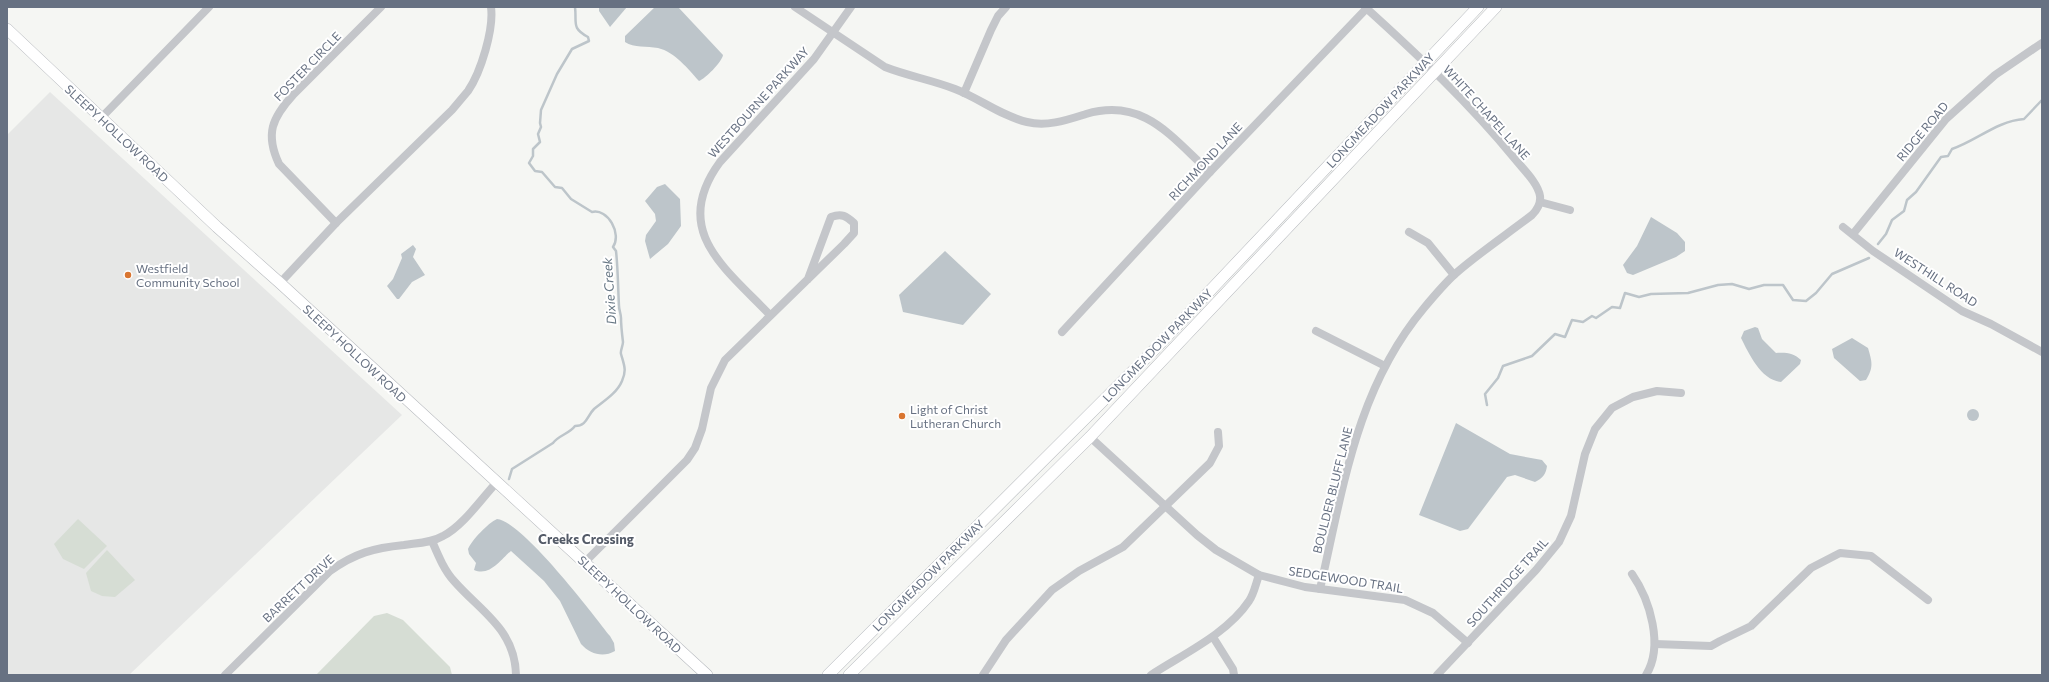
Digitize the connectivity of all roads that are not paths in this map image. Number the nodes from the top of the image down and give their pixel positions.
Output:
1 (210, 7) edge
2 (381, 7) edge
3 (490, 7) edge
4 (795, 7) edge
5 (851, 7) edge
6 (1006, 7) edge
7 (1478, 7) edge
8 (1496, 7) edge
9 (1366, 8) edge
10 (7, 29) edge
11 (833, 33) junction
12 (2042, 43) edge
13 (1426, 62) junction
14 (1436, 72) junction
15 (964, 93) junction
16 (101, 118) junction
17 (1210, 172) junction
18 (1540, 202) junction
19 (1570, 210) dead end
20 (336, 223) junction
21 (1843, 228) dead end
22 (1409, 232) dead end
23 (1853, 234) junction
24 (1454, 275) junction
25 (808, 279) junction
26 (280, 283) junction
27 (770, 315) junction
28 (1316, 331) dead end
29 (1062, 332) dead end
30 (2042, 352) edge
31 (1385, 366) junction
32 (1681, 393) dead end
33 (1218, 432) dead end
34 (1090, 436) junction
35 (497, 482) junction
36 (1166, 508) junction
37 (432, 541) junction
38 (585, 562) junction
39 (1632, 574) dead end
40 (1259, 575) junction
41 (1320, 589) junction
42 (1928, 600) dead end
43 (1213, 637) junction
44 (1468, 643) junction
45 (1655, 644) junction
46 (985, 674) edge
47 (1647, 674) edge
48 (225, 675) edge
49 (516, 675) edge
50 (706, 675) edge
51 (828, 675) edge
52 (849, 675) edge
53 (1151, 675) edge
54 (1234, 675) edge
55 (1438, 675) edge

1 - 16 street
2 - 20 street, FOSTER CIRCLE
3 - 20 street
4 - 11 street
5 - 11 street, WESTBOURNE PARKWAY
6 - 15 street
7 - 13 street, LONGMEADOW PARKWAY
8 - 14 street, LONGMEADOW PARKWAY
9 - 13 street, WHITE CHAPEL LANE
9 - 17 street, RICHMOND LANE
10 - 16 street, SLEEPY HOLLOW ROAD
11 - 15 street
11 - 27 street, WESTBOURNE PARKWAY
12 - 23 street, RIDGE ROAD
13 - 14 street, WHITE CHAPEL LANE
13 - 51 street, LONGMEADOW PARKWAY
14 - 18 street, WHITE CHAPEL LANE
14 - 34 street, LONGMEADOW PARKWAY
15 - 17 street
16 - 26 street, SLEEPY HOLLOW ROAD
17 - 29 street, RICHMOND LANE
18 - 19 street
18 - 24 street, BOULDER BLUFF LANE
20 - 26 street
21 - 23 street, WESTHILL ROAD
22 - 24 street
23 - 30 street, WESTHILL ROAD
24 - 31 street, BOULDER BLUFF LANE
25 - 25 street
25 - 27 street
26 - 35 street, SLEEPY HOLLOW ROAD
27 - 38 street
28 - 31 street
31 - 41 street, BOULDER BLUFF LANE
32 - 44 street, SOUTHRIDGE TRAIL
33 - 36 street
34 - 36 street, SEDGEWOOD TRAIL
34 - 52 street, LONGMEADOW PARKWAY
35 - 37 street, BARRETT DRIVE
35 - 38 street, SLEEPY HOLLOW ROAD
36 - 40 street, SEDGEWOOD TRAIL
36 - 46 street
37 - 48 street, BARRETT DRIVE
37 - 49 street
38 - 50 street, SLEEPY HOLLOW ROAD
39 - 45 street
40 - 41 street, SEDGEWOOD TRAIL
40 - 43 street
41 - 44 street, SEDGEWOOD TRAIL
42 - 45 street
43 - 53 street
43 - 54 street
44 - 55 street, SOUTHRIDGE TRAIL
45 - 47 street

